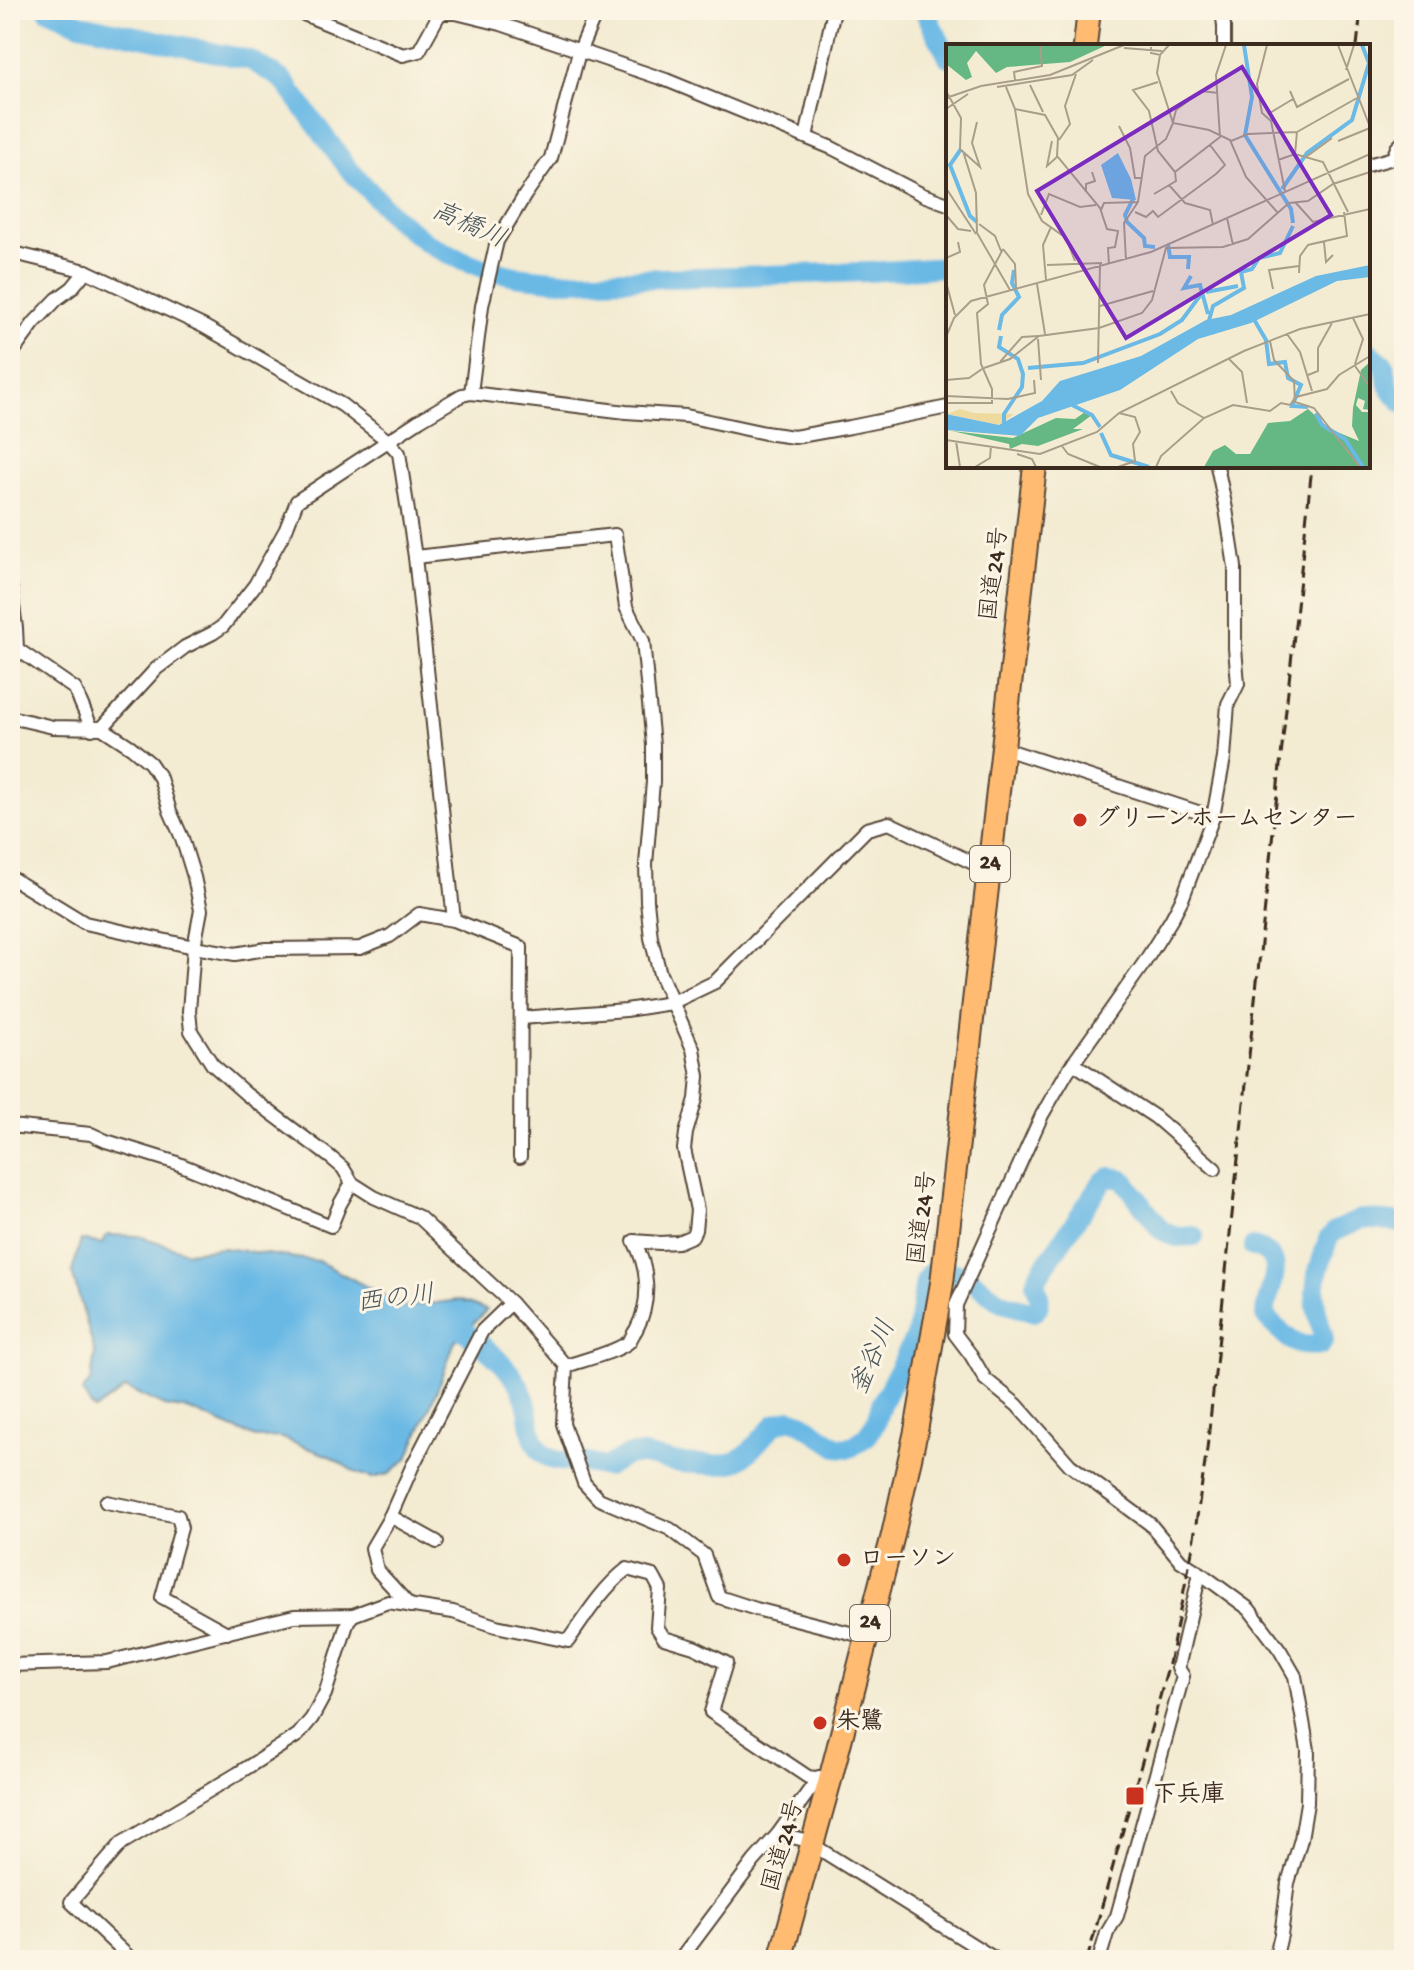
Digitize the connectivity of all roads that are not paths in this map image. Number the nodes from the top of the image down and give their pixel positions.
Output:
1 (294, 10) edge
2 (597, 10) edge
3 (834, 10) edge
4 (1089, 10) edge
5 (1222, 10) edge
6 (440, 12) edge
7 (1085, 44) edge
8 (1224, 44) edge
9 (579, 52) junction
10 (806, 137) junction
11 (1404, 141) edge
12 (1370, 164) edge
13 (946, 203) edge
14 (10, 252) edge
15 (86, 271) junction
16 (10, 356) edge
17 (471, 393) junction
18 (946, 407) edge
19 (388, 441) junction
20 (1035, 468) edge
21 (1217, 468) edge
22 (415, 557) junction
23 (10, 584) edge
24 (10, 717) edge
25 (97, 728) junction
26 (1002, 748) junction
27 (1213, 817) junction
28 (990, 871) junction
29 (10, 877) edge
30 (454, 920) junction
31 (194, 947) junction
32 (671, 1003) junction
33 (521, 1018) junction
34 (1073, 1063) junction
35 (10, 1126) edge
36 (520, 1157) dead end
37 (1215, 1169) dead end
38 (352, 1183) junction
39 (511, 1303) junction
40 (566, 1366) junction
41 (106, 1502) dead end
42 (390, 1516) junction
43 (437, 1542) dead end
44 (1200, 1573) junction
45 (410, 1606) junction
46 (353, 1615) junction
47 (227, 1633) junction
48 (866, 1637) junction
49 (10, 1665) edge
50 (824, 1778) junction
51 (778, 1834) junction
52 (812, 1845) junction
53 (132, 1960) edge
54 (680, 1960) edge
55 (780, 1960) edge
56 (997, 1960) edge
57 (1099, 1960) edge
58 (1275, 1960) edge

1 - 6 street
2 - 9 street
3 - 10 street
4 - 7 highway
5 - 8 street
6 - 9 street
9 - 10 street
9 - 17 street
10 - 13 street
11 - 12 street
14 - 15 street
15 - 16 street
15 - 19 street
17 - 18 street
17 - 19 street
19 - 22 street
19 - 25 street
20 - 26 highway, 国道24号 / 24
21 - 27 street
22 - 30 street
22 - 32 street
23 - 25 street
24 - 25 street
25 - 31 street
26 - 27 street
26 - 28 highway, 国道24号 / 24
27 - 34 street
28 - 32 street
28 - 48 highway, 国道24号 / 24
29 - 31 street
30 - 31 street
30 - 33 street
31 - 38 street
32 - 33 street
32 - 40 street
33 - 36 street
34 - 37 street
34 - 44 street
35 - 38 street
38 - 39 street
39 - 40 street
39 - 42 street
40 - 48 street
41 - 47 street
42 - 43 street
42 - 45 street
44 - 57 street
44 - 58 street
45 - 46 street
45 - 50 street
46 - 47 street
46 - 53 street
47 - 49 street
48 - 50 highway, 国道24号 / 24
50 - 51 street
50 - 52 highway, 国道24号 / 24
51 - 52 street
51 - 54 street
52 - 55 highway, 国道24号 / 24
52 - 56 street

